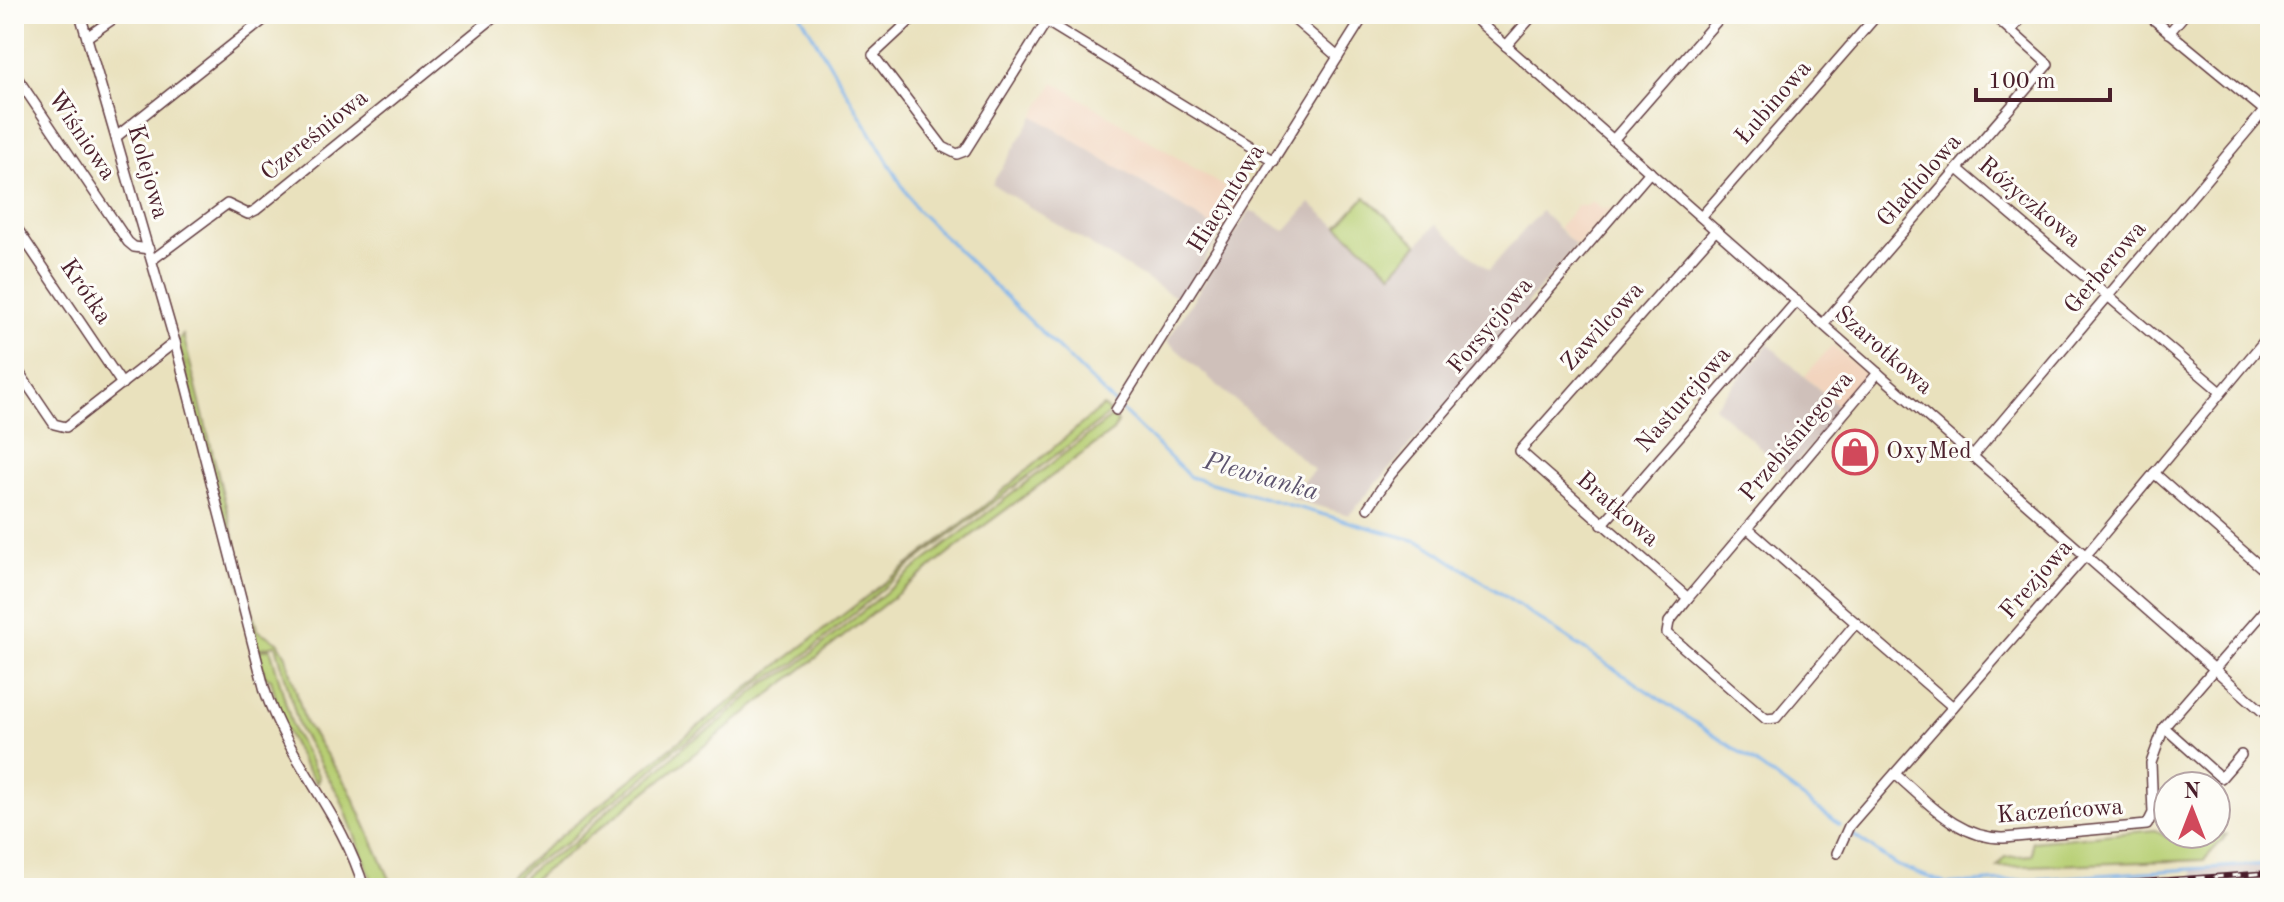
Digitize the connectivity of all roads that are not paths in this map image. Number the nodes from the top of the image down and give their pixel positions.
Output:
1 (80, 14) edge
2 (120, 14) edge
3 (271, 14) edge
4 (498, 14) edge
5 (917, 14) edge
6 (1034, 14) edge
7 (1288, 14) edge
8 (1365, 14) edge
9 (1470, 14) edge
10 (1534, 14) edge
11 (1723, 14) edge
12 (1878, 14) edge
13 (1992, 14) edge
14 (2025, 14) edge
15 (2147, 14) edge
16 (2185, 14) edge
17 (1046, 22) junction
18 (2011, 30) junction
19 (2169, 33) junction
20 (87, 37) junction
21 (1506, 46) junction
22 (1338, 57) junction
23 (14, 73) edge
24 (2267, 108) edge
25 (116, 137) junction
26 (1613, 140) junction
27 (1274, 161) junction
28 (1958, 169) junction
29 (1650, 172) junction
30 (1701, 217) junction
31 (14, 224) edge
32 (1716, 230) junction
33 (149, 249) junction
34 (152, 260) junction
35 (2108, 297) junction
36 (1797, 301) junction
37 (1823, 324) junction
38 (2270, 334) edge
39 (175, 342) junction
40 (14, 365) edge
41 (1878, 373) junction
42 (122, 384) junction
43 (2221, 392) junction
44 (1119, 407) dead end
45 (1520, 451) joint
46 (1973, 456) junction
47 (2154, 473) junction
48 (1368, 508) dead end
49 (1602, 525) junction
50 (1747, 528) junction
51 (2086, 554) junction
52 (2270, 575) edge
53 (1688, 598) junction
54 (2270, 605) edge
55 (1856, 623) junction
56 (2214, 668) junction
57 (1953, 707) junction
58 (2270, 718) edge
59 (2164, 727) junction
60 (2241, 755) dead end
61 (2205, 770) edge
62 (2228, 770) edge
63 (1895, 774) junction
64 (1837, 853) dead end
65 (364, 888) edge

1 - 20 street, Kolejowa
2 - 20 street
3 - 25 street
4 - 34 street, Czereśniowa
5 - 17 street
6 - 17 street
7 - 22 street
8 - 22 street, Hiacyntowa
9 - 21 street, Szarotkowa
10 - 21 street
11 - 26 street
12 - 30 street, Łubinowa
13 - 18 street
14 - 18 street
15 - 19 street
16 - 19 street
17 - 27 street
18 - 28 street, Gladiolowa
19 - 24 street
20 - 25 street, Kolejowa
21 - 26 street, Szarotkowa
22 - 27 street, Hiacyntowa
23 - 33 street, Wiśniowa
24 - 35 street, Gerberowa
25 - 33 street, Kolejowa
26 - 29 street, Szarotkowa
27 - 44 street, Hiacyntowa
28 - 35 street, Różyczkowa
28 - 37 street, Gladiolowa
29 - 30 street, Szarotkowa
29 - 48 street, Forsycjowa
30 - 32 street, Szarotkowa
31 - 42 street, Krótka
32 - 36 street, Szarotkowa
32 - 45 street, Zawilcowa
33 - 34 street, Kolejowa
34 - 39 street, Kolejowa
35 - 43 street, Różyczkowa
35 - 46 street, Gerberowa
36 - 37 street, Szarotkowa
36 - 49 street, Nasturcjowa
37 - 41 street, Szarotkowa
38 - 43 street, Frezjowa
39 - 42 street
39 - 65 street, Kolejowa
40 - 42 street
41 - 46 street, Szarotkowa
41 - 50 street, Przebiśniegowa
43 - 47 street, Frezjowa
45 - 49 street, Bratkowa
46 - 51 street, Szarotkowa
47 - 51 street, Frezjowa
47 - 52 street
49 - 53 street, Bratkowa
50 - 53 street, Przebiśniegowa
50 - 55 street, Przebiśniegowa
51 - 56 street, Szarotkowa
51 - 57 street, Frezjowa
53 - 55 street, Przebiśniegowa
54 - 56 street, Kaczeńcowa
55 - 57 street, Przebiśniegowa
56 - 58 street, Szarotkowa
56 - 59 street, Kaczeńcowa
57 - 63 street, Frezjowa
59 - 61 street
59 - 63 street, Kaczeńcowa
60 - 62 street
63 - 64 street, Frezjowa

